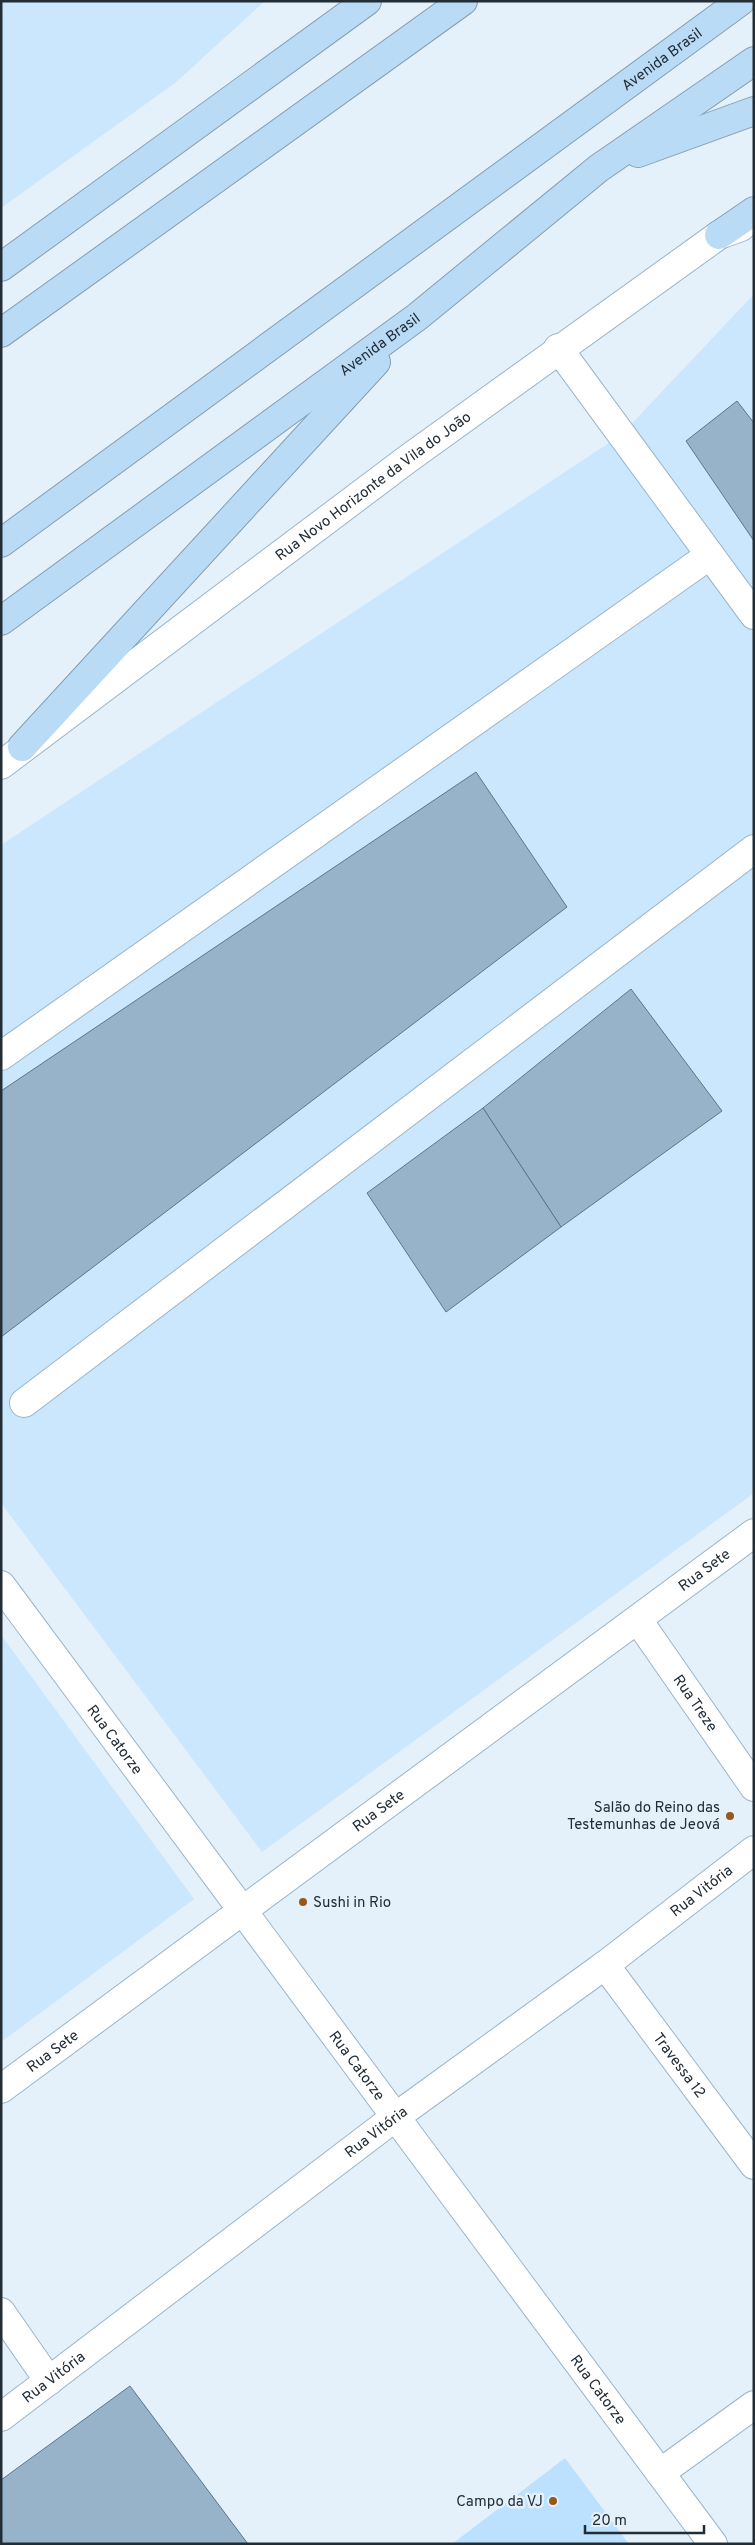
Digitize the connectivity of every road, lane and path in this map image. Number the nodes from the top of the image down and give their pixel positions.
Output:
1 (368, 1) edge
2 (464, 1) edge
3 (741, 1) edge
4 (754, 61) edge
5 (754, 110) edge
6 (599, 168) junction
7 (754, 211) edge
8 (754, 223) edge
9 (718, 235) junction
10 (1, 267) edge
11 (417, 317) junction
12 (1, 334) edge
13 (558, 348) junction
14 (1, 543) edge
15 (710, 555) junction
16 (754, 614) edge
17 (1, 622) edge
18 (22, 747) junction
19 (1, 764) edge
20 (754, 849) edge
21 (1, 1056) edge
22 (24, 1403) dead end
23 (754, 1533) edge
24 (1, 1585) edge
25 (638, 1620) junction
26 (754, 1787) edge
27 (754, 1850) edge
28 (242, 1913) junction
29 (605, 1965) junction
30 (1, 2088) edge
31 (394, 2118) junction
32 (754, 2165) edge
33 (1, 2312) edge
34 (49, 2381) junction
35 (754, 2405) edge
36 (1, 2416) edge
37 (660, 2473) junction
38 (712, 2544) edge

1 - 10 highway
2 - 12 highway
3 - 14 highway, Avenida Brasil
4 - 6 highway, Avenida Brasil
5 - 6 highway
6 - 11 highway, Avenida Brasil
7 - 9 highway
8 - 9 street, Rua Novo Horizonte da Vila do João
9 - 13 street, Rua Novo Horizonte da Vila do João
11 - 17 highway, Avenida Brasil
11 - 18 highway
13 - 15 street
13 - 18 street, Rua Novo Horizonte da Vila do João
15 - 16 street
15 - 21 street
18 - 19 street, Rua Novo Horizonte da Vila do João
20 - 22 street
23 - 25 street, Rua Sete
24 - 28 street, Rua Catorze
25 - 26 street, Rua Treze
25 - 28 street, Rua Sete
27 - 29 street, Rua Vitória
28 - 30 street, Rua Sete
28 - 31 street, Rua Catorze
29 - 31 street, Rua Vitória
29 - 32 street, Travessa 12
31 - 34 street, Rua Vitória
31 - 37 street, Rua Catorze
33 - 34 street
34 - 36 street, Rua Vitória
35 - 37 street
37 - 38 street, Rua Catorze

